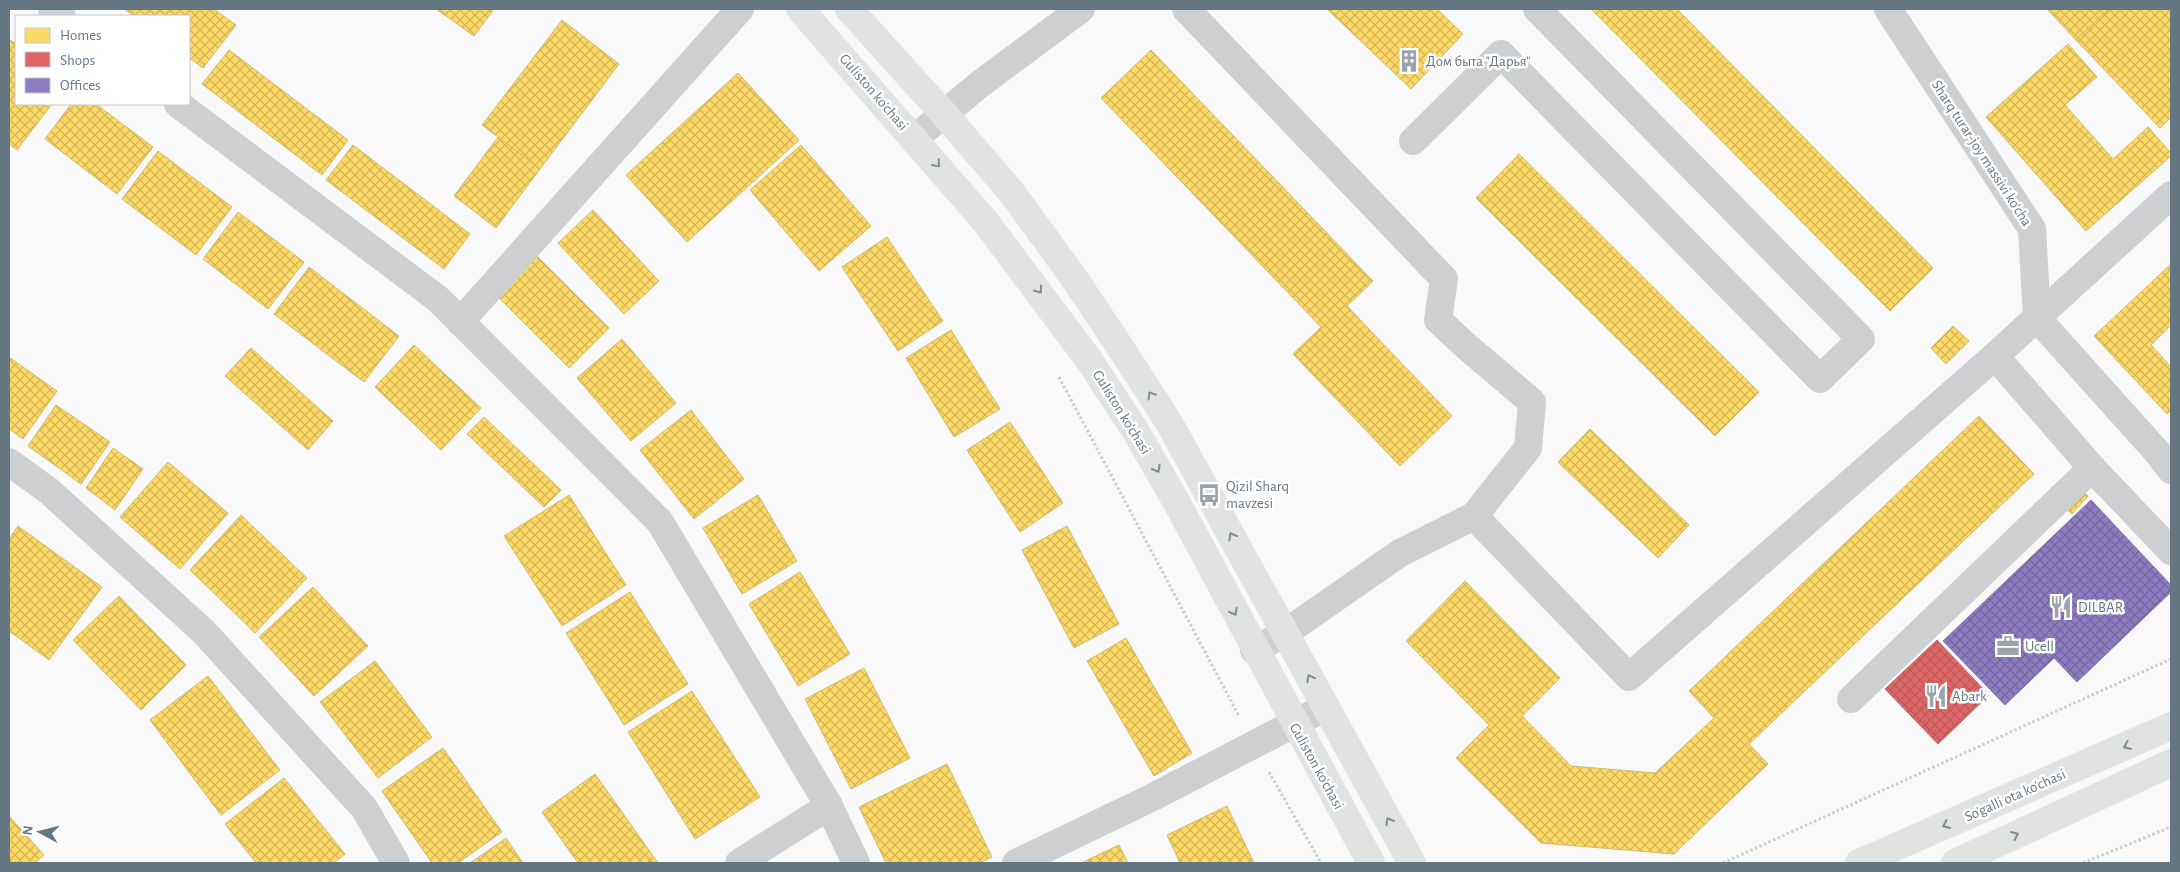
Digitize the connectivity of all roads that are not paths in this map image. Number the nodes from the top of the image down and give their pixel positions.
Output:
1 (740, 9) edge
2 (800, 9) edge
3 (849, 9) edge
4 (1081, 9) edge
5 (1186, 9) edge
6 (1537, 9) edge
7 (1888, 9) edge
8 (179, 105) edge
9 (944, 114) junction
10 (915, 138) junction
11 (1413, 141) dead end
12 (2171, 194) edge
13 (2037, 318) junction
14 (460, 322) junction
15 (1995, 356) junction
16 (9, 462) edge
17 (2092, 468) junction
18 (2171, 470) edge
19 (1474, 516) junction
20 (2171, 551) edge
21 (1285, 633) junction
22 (1254, 650) junction
23 (1851, 699) dead end
24 (1326, 707) junction
25 (1294, 723) junction
26 (2171, 726) edge
27 (2171, 763) edge
28 (829, 806) junction
29 (396, 863) edge
30 (739, 863) edge
31 (856, 863) edge
32 (1016, 863) edge
33 (1371, 863) edge
34 (1412, 863) edge
35 (1859, 863) edge
36 (1955, 863) edge

1 - 14 street
2 - 10 main road, Guliston ko'chasi
3 - 9 main road
4 - 9 street
5 - 19 street
6 - 11 street
7 - 13 street, Sharq turar-joy massivi ko'cha
8 - 14 street
9 - 10 street
21 -> 9 main road
10 -> 22 main road, Guliston ko'chasi
12 - 13 street
13 - 15 street
13 - 18 street
14 - 28 street
15 - 17 street
15 - 19 street
16 - 29 street
17 - 20 street
17 - 23 street
19 - 21 street
21 - 22 street
24 -> 21 main road
22 - 25 main road, Guliston ko'chasi
24 - 25 street
34 -> 24 main road
25 - 32 street
25 - 33 main road, Guliston ko'chasi
26 -> 35 main road, So'galli ota ko'chasi
36 -> 27 main road
28 - 30 street
28 - 31 street

